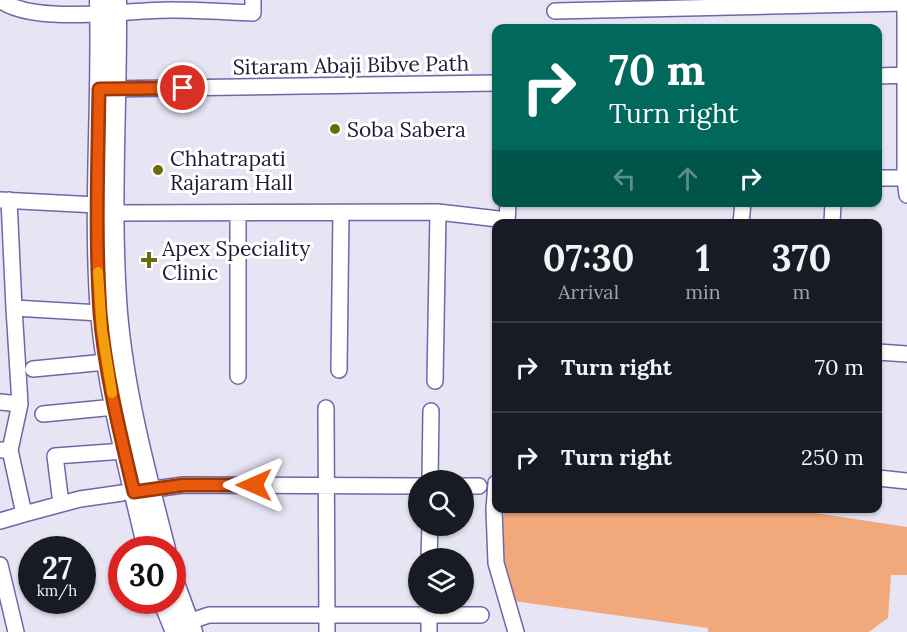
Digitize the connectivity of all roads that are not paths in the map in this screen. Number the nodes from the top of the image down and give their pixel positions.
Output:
1 (0, 0) edge
2 (253, 0) edge
3 (905, 2) edge
4 (174, 5) edge
5 (108, 7) edge
6 (555, 11) dead end
7 (906, 75) edge
8 (882, 76) edge
9 (492, 83) edge
10 (108, 89) junction
11 (882, 177) edge
12 (905, 178) junction
13 (907, 195) edge
14 (4, 200) edge
15 (97, 205) junction
16 (115, 213) junction
17 (238, 213) junction
18 (340, 213) junction
19 (438, 213) junction
20 (492, 220) edge
21 (14, 308) junction
22 (100, 313) junction
23 (882, 352) edge
24 (907, 354) edge
25 (106, 362) junction
26 (33, 369) dead end
27 (339, 370) dead end
28 (238, 376) dead end
29 (435, 381) dead end
30 (0, 402) edge
31 (20, 404) junction
32 (115, 407) junction
33 (326, 408) dead end
34 (431, 411) dead end
35 (43, 414) dead end
36 (5, 450) edge
37 (124, 450) junction
38 (430, 470) edge
39 (882, 479) edge
40 (907, 482) edge
41 (325, 485) junction
42 (408, 486) edge
43 (135, 492) junction
44 (62, 504) junction
45 (494, 513) edge
46 (24, 514) junction
47 (0, 521) edge
48 (144, 536) edge
49 (159, 536) edge
50 (0, 565) edge
51 (186, 611) edge
52 (168, 614) edge
53 (481, 615) dead end
54 (327, 616) junction
55 (429, 617) edge
56 (192, 627) edge
57 (16, 632) edge
58 (175, 632) edge
59 (327, 632) edge
60 (516, 632) edge

1 - 5 street
2 - 4 street
3 - 6 street
3 - 7 street
4 - 5 street
5 - 10 main road
7 - 8 street
7 - 12 street
9 - 10 street, Sitaram Abaji Bibve Path
10 - 15 main road
10 - 16 main road
11 - 12 street
12 - 13 street
14 - 15 street
14 - 21 street
15 - 22 main road
16 - 17 street
16 - 43 main road
17 - 18 street
17 - 28 street
18 - 19 street
18 - 27 street
19 - 20 street
19 - 29 street
21 - 22 street
21 - 31 street
22 - 25 main road
23 - 24 street
25 - 26 street
25 - 32 main road
30 - 31 street
31 - 36 street
32 - 35 street
32 - 37 main road
33 - 41 street
34 - 38 street
36 - 46 street
37 - 43 main road
37 - 44 street
39 - 40 street
41 - 42 street
41 - 43 street
41 - 54 street
43 - 44 street
43 - 48 main road
43 - 49 main road
44 - 46 street
45 - 60 street
46 - 47 street
50 - 57 street
51 - 56 main road
52 - 58 main road
53 - 55 street
54 - 55 street
54 - 56 street
54 - 59 street

